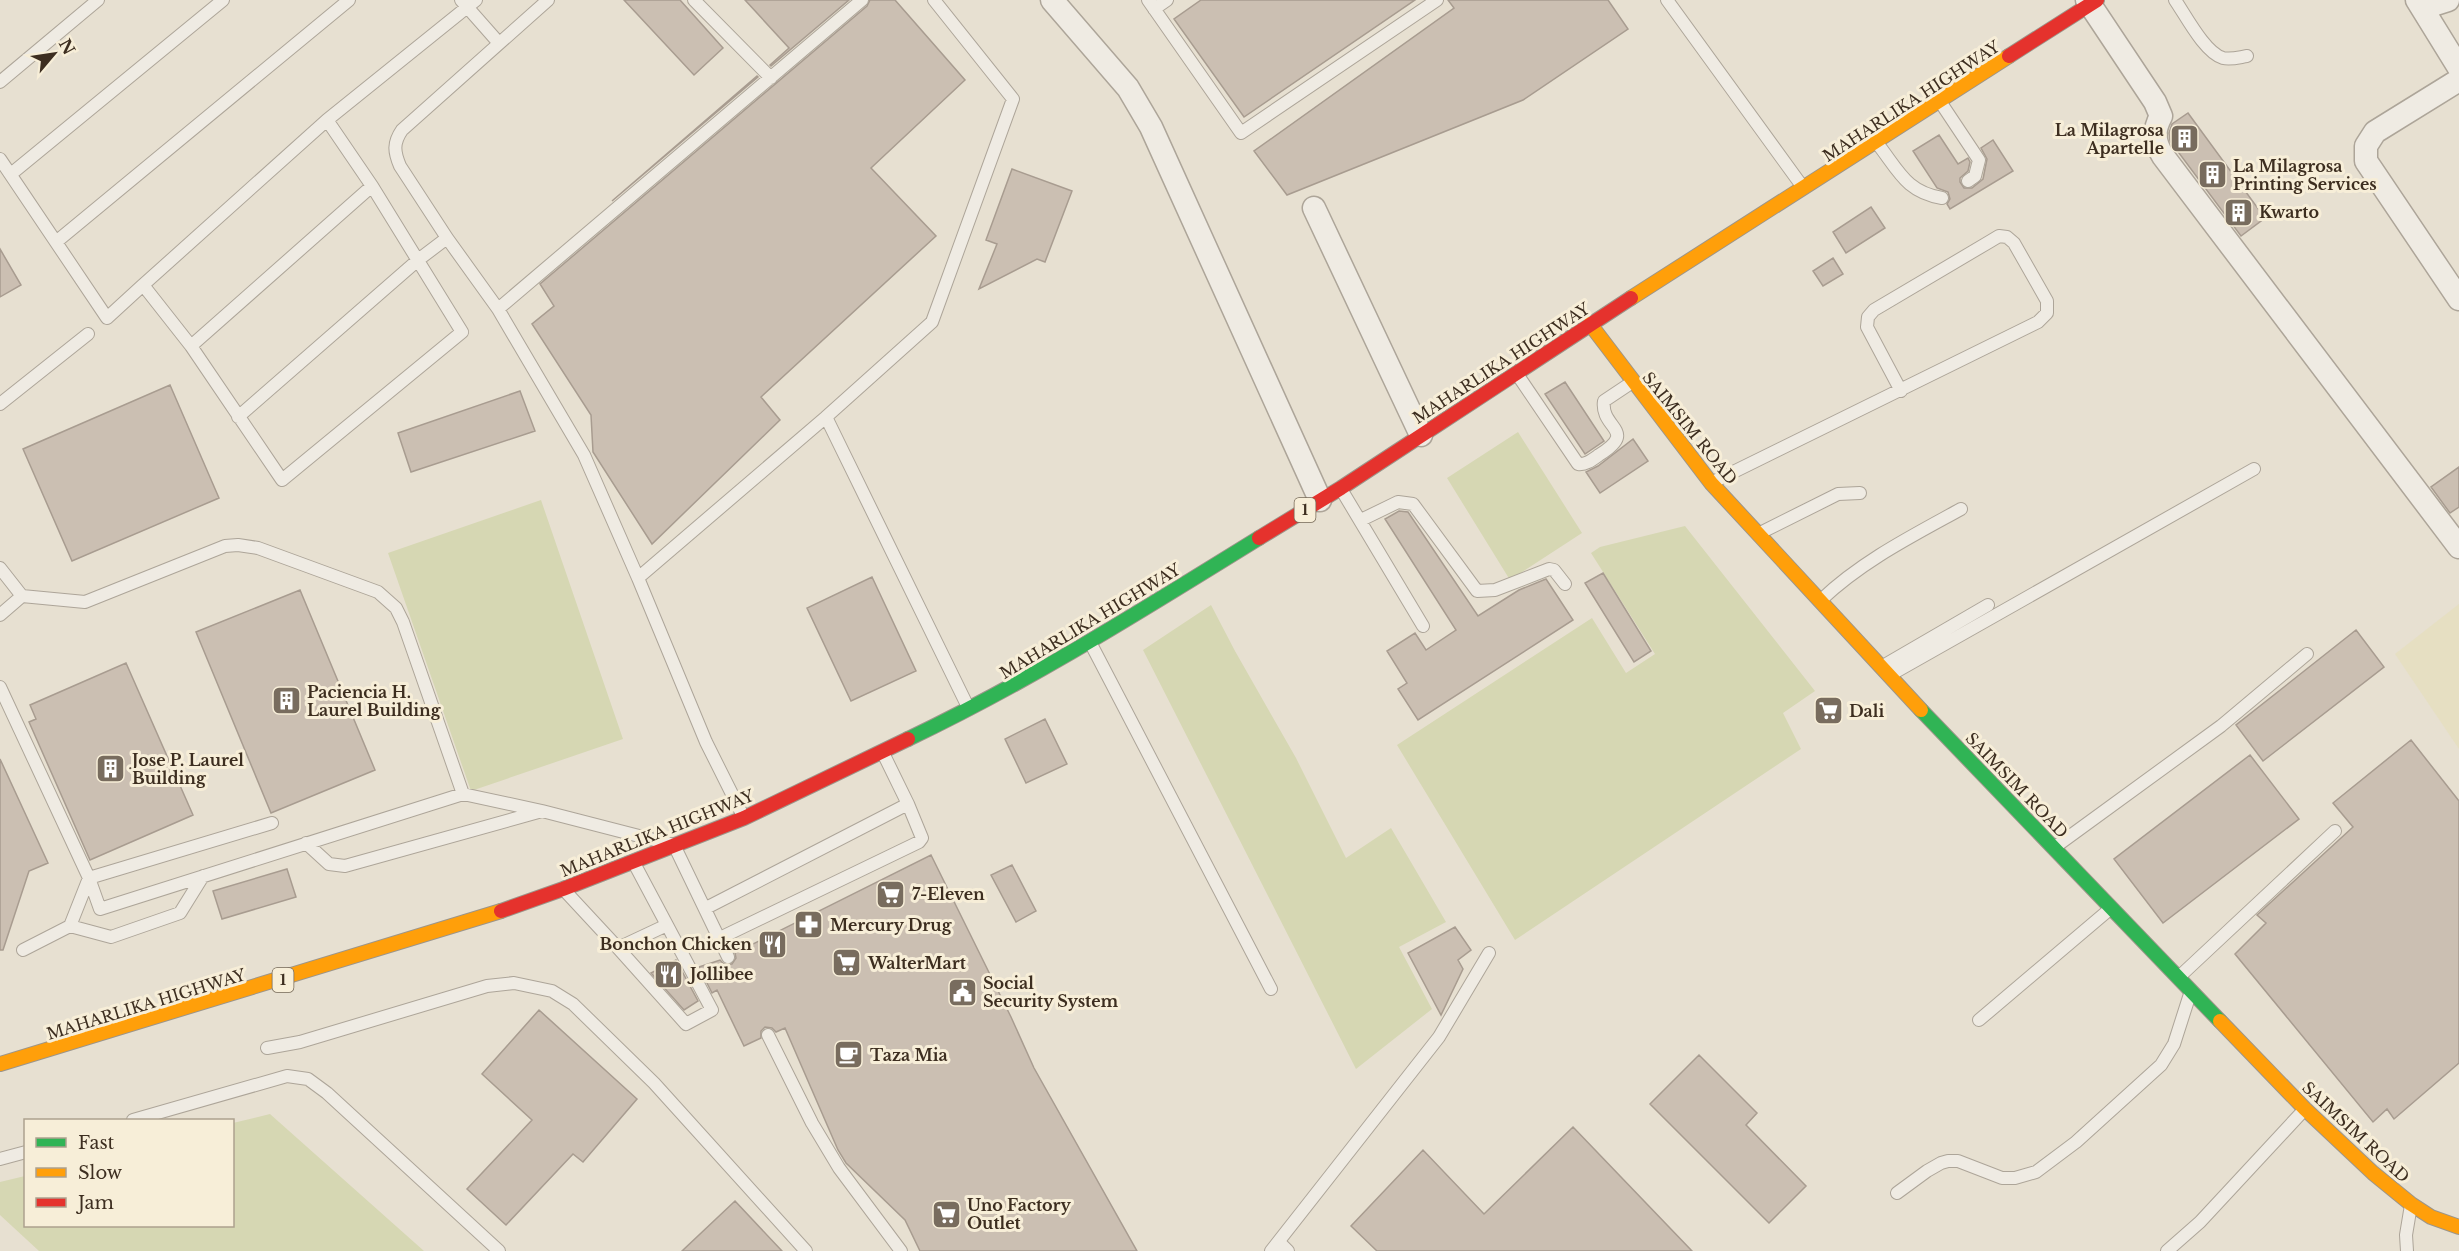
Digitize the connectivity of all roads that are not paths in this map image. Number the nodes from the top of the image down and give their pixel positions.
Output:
1 (98, 0) edge
2 (223, 0) edge
3 (349, 0) edge
4 (548, 0) edge
5 (694, 0) edge
6 (862, 0) edge
7 (934, 0) edge
8 (1052, 0) edge
9 (1167, 0) edge
10 (1437, 0) edge
11 (1667, 0) edge
12 (2175, 0) edge
13 (2448, 0) edge
14 (2092, 1) edge
15 (468, 2) edge
16 (1151, 4) edge
17 (2420, 4) edge
18 (498, 42) junction
19 (2247, 56) dead end
20 (2459, 68) edge
21 (771, 78) junction
22 (2459, 80) edge
23 (0, 82) edge
24 (1941, 102) junction
25 (327, 120) junction
26 (1877, 142) junction
27 (0, 159) edge
28 (11, 174) junction
29 (1968, 181) dead end
30 (372, 186) junction
31 (1804, 188) junction
32 (1942, 198) dead end
33 (1314, 208) dead end
34 (447, 238) junction
35 (56, 243) junction
36 (418, 260) junction
37 (143, 285) junction
38 (2459, 299) edge
39 (498, 309) junction
40 (1590, 324) junction
41 (88, 334) dead end
42 (191, 346) junction
43 (1516, 373) junction
44 (1632, 382) junction
45 (1901, 391) junction
46 (0, 404) edge
47 (238, 417) junction
48 (826, 417) junction
49 (1421, 435) junction
50 (2254, 469) dead end
51 (1711, 483) junction
52 (1341, 488) junction
53 (1860, 493) dead end
54 (1320, 500) junction
55 (1961, 509) dead end
56 (1361, 520) junction
57 (1759, 533) junction
58 (2459, 547) edge
59 (0, 568) edge
60 (638, 578) junction
61 (1565, 584) dead end
62 (22, 596) junction
63 (1821, 600) junction
64 (1988, 605) dead end
65 (0, 615) edge
66 (1423, 626) dead end
67 (1090, 642) junction
68 (2307, 654) dead end
69 (1886, 671) junction
70 (0, 687) edge
71 (969, 710) junction
72 (883, 753) junction
73 (463, 794) junction
74 (908, 804) junction
75 (542, 811) junction
76 (744, 818) junction
77 (272, 823) dead end
78 (2336, 831) dead end
79 (306, 843) junction
80 (674, 845) junction
81 (2054, 848) junction
82 (634, 861) junction
83 (203, 876) junction
84 (89, 878) junction
85 (563, 889) junction
86 (706, 908) junction
87 (2111, 908) junction
88 (667, 925) junction
89 (70, 926) junction
90 (720, 938) junction
91 (618, 948) junction
92 (23, 950) dead end
93 (1489, 953) dead end
94 (728, 957) dead end
95 (2178, 978) junction
96 (1271, 989) dead end
97 (2192, 990) junction
98 (1979, 1020) dead end
99 (768, 1035) dead end
100 (267, 1048) dead end
101 (0, 1064) edge
102 (2305, 1109) junction
103 (137, 1119) edge
104 (24, 1153) edge
105 (0, 1159) edge
106 (1896, 1193) dead end
107 (2411, 1204) junction
108 (2459, 1227) edge
109 (1279, 1248) edge
110 (499, 1251) edge
111 (806, 1251) edge
112 (901, 1251) edge
113 (2167, 1251) edge
114 (2407, 1251) edge

1 - 23 lane
2 - 28 lane
3 - 35 lane
4 - 18 lane
5 - 21 lane
6 - 21 lane
7 - 48 lane
8 - 54 street
9 - 16 lane
10 - 16 lane
11 - 31 lane
12 - 19 lane
13 - 17 street
14 - 24 main road, MAHARLIKA HIGHWAY / 1
14 - 58 street
15 - 18 lane
15 - 25 lane
17 - 20 street
18 - 34 lane
21 - 39 lane
22 - 38 street
24 - 26 main road, MAHARLIKA HIGHWAY / 1
24 - 29 lane
25 - 30 lane
25 - 37 lane
26 - 31 main road, MAHARLIKA HIGHWAY / 1
26 - 32 lane
27 - 28 lane
28 - 35 lane
30 - 36 lane
30 - 42 lane
31 - 40 main road, MAHARLIKA HIGHWAY / 1
33 - 49 street
34 - 36 lane
34 - 39 lane
35 - 37 lane
36 - 47 lane
36 - 47 lane
37 - 42 lane
39 - 60 lane
40 - 43 main road, MAHARLIKA HIGHWAY / 1
40 - 44 main road, SAIMSIM ROAD
41 - 46 lane
42 - 47 lane
43 - 44 lane
43 - 49 main road, MAHARLIKA HIGHWAY / 1
44 - 51 main road, SAIMSIM ROAD
45 - 45 lane
45 - 51 lane
48 - 60 lane
48 - 71 lane
49 - 52 main road, MAHARLIKA HIGHWAY / 1
50 - 69 lane
51 - 57 main road, SAIMSIM ROAD
52 - 54 main road, MAHARLIKA HIGHWAY / 1
52 - 56 lane
53 - 57 lane
54 - 67 main road, MAHARLIKA HIGHWAY / 1
55 - 63 lane
56 - 61 lane
56 - 66 lane
57 - 63 main road, SAIMSIM ROAD
59 - 62 lane
60 - 76 lane
62 - 65 lane
62 - 73 lane
63 - 69 main road, SAIMSIM ROAD
64 - 69 lane
67 - 71 main road, MAHARLIKA HIGHWAY / 1
67 - 96 lane
68 - 81 lane
69 - 81 main road, SAIMSIM ROAD
70 - 84 lane
71 - 72 main road, MAHARLIKA HIGHWAY / 1
72 - 74 lane
72 - 76 main road, MAHARLIKA HIGHWAY / 1
73 - 75 lane
73 - 79 lane
74 - 86 lane
74 - 90 lane
75 - 79 lane
75 - 80 lane
76 - 80 main road, MAHARLIKA HIGHWAY / 1
77 - 84 lane
78 - 95 lane
79 - 83 lane
80 - 82 main road, MAHARLIKA HIGHWAY / 1
80 - 86 lane
81 - 87 main road, SAIMSIM ROAD
82 - 85 main road, MAHARLIKA HIGHWAY / 1
82 - 88 lane
83 - 84 lane
83 - 89 lane
84 - 89 lane
85 - 91 lane
85 - 101 main road, MAHARLIKA HIGHWAY / 1
86 - 90 lane
87 - 95 main road, SAIMSIM ROAD
87 - 98 lane
88 - 91 lane
88 - 91 lane
89 - 92 lane
90 - 94 lane
93 - 109 lane
95 - 97 main road, SAIMSIM ROAD
97 - 102 main road, SAIMSIM ROAD
97 - 106 lane
99 - 112 lane
100 - 111 lane
102 - 107 main road, SAIMSIM ROAD
102 - 113 lane
103 - 110 lane
104 - 105 lane
107 - 108 main road, SAIMSIM ROAD
107 - 114 lane

